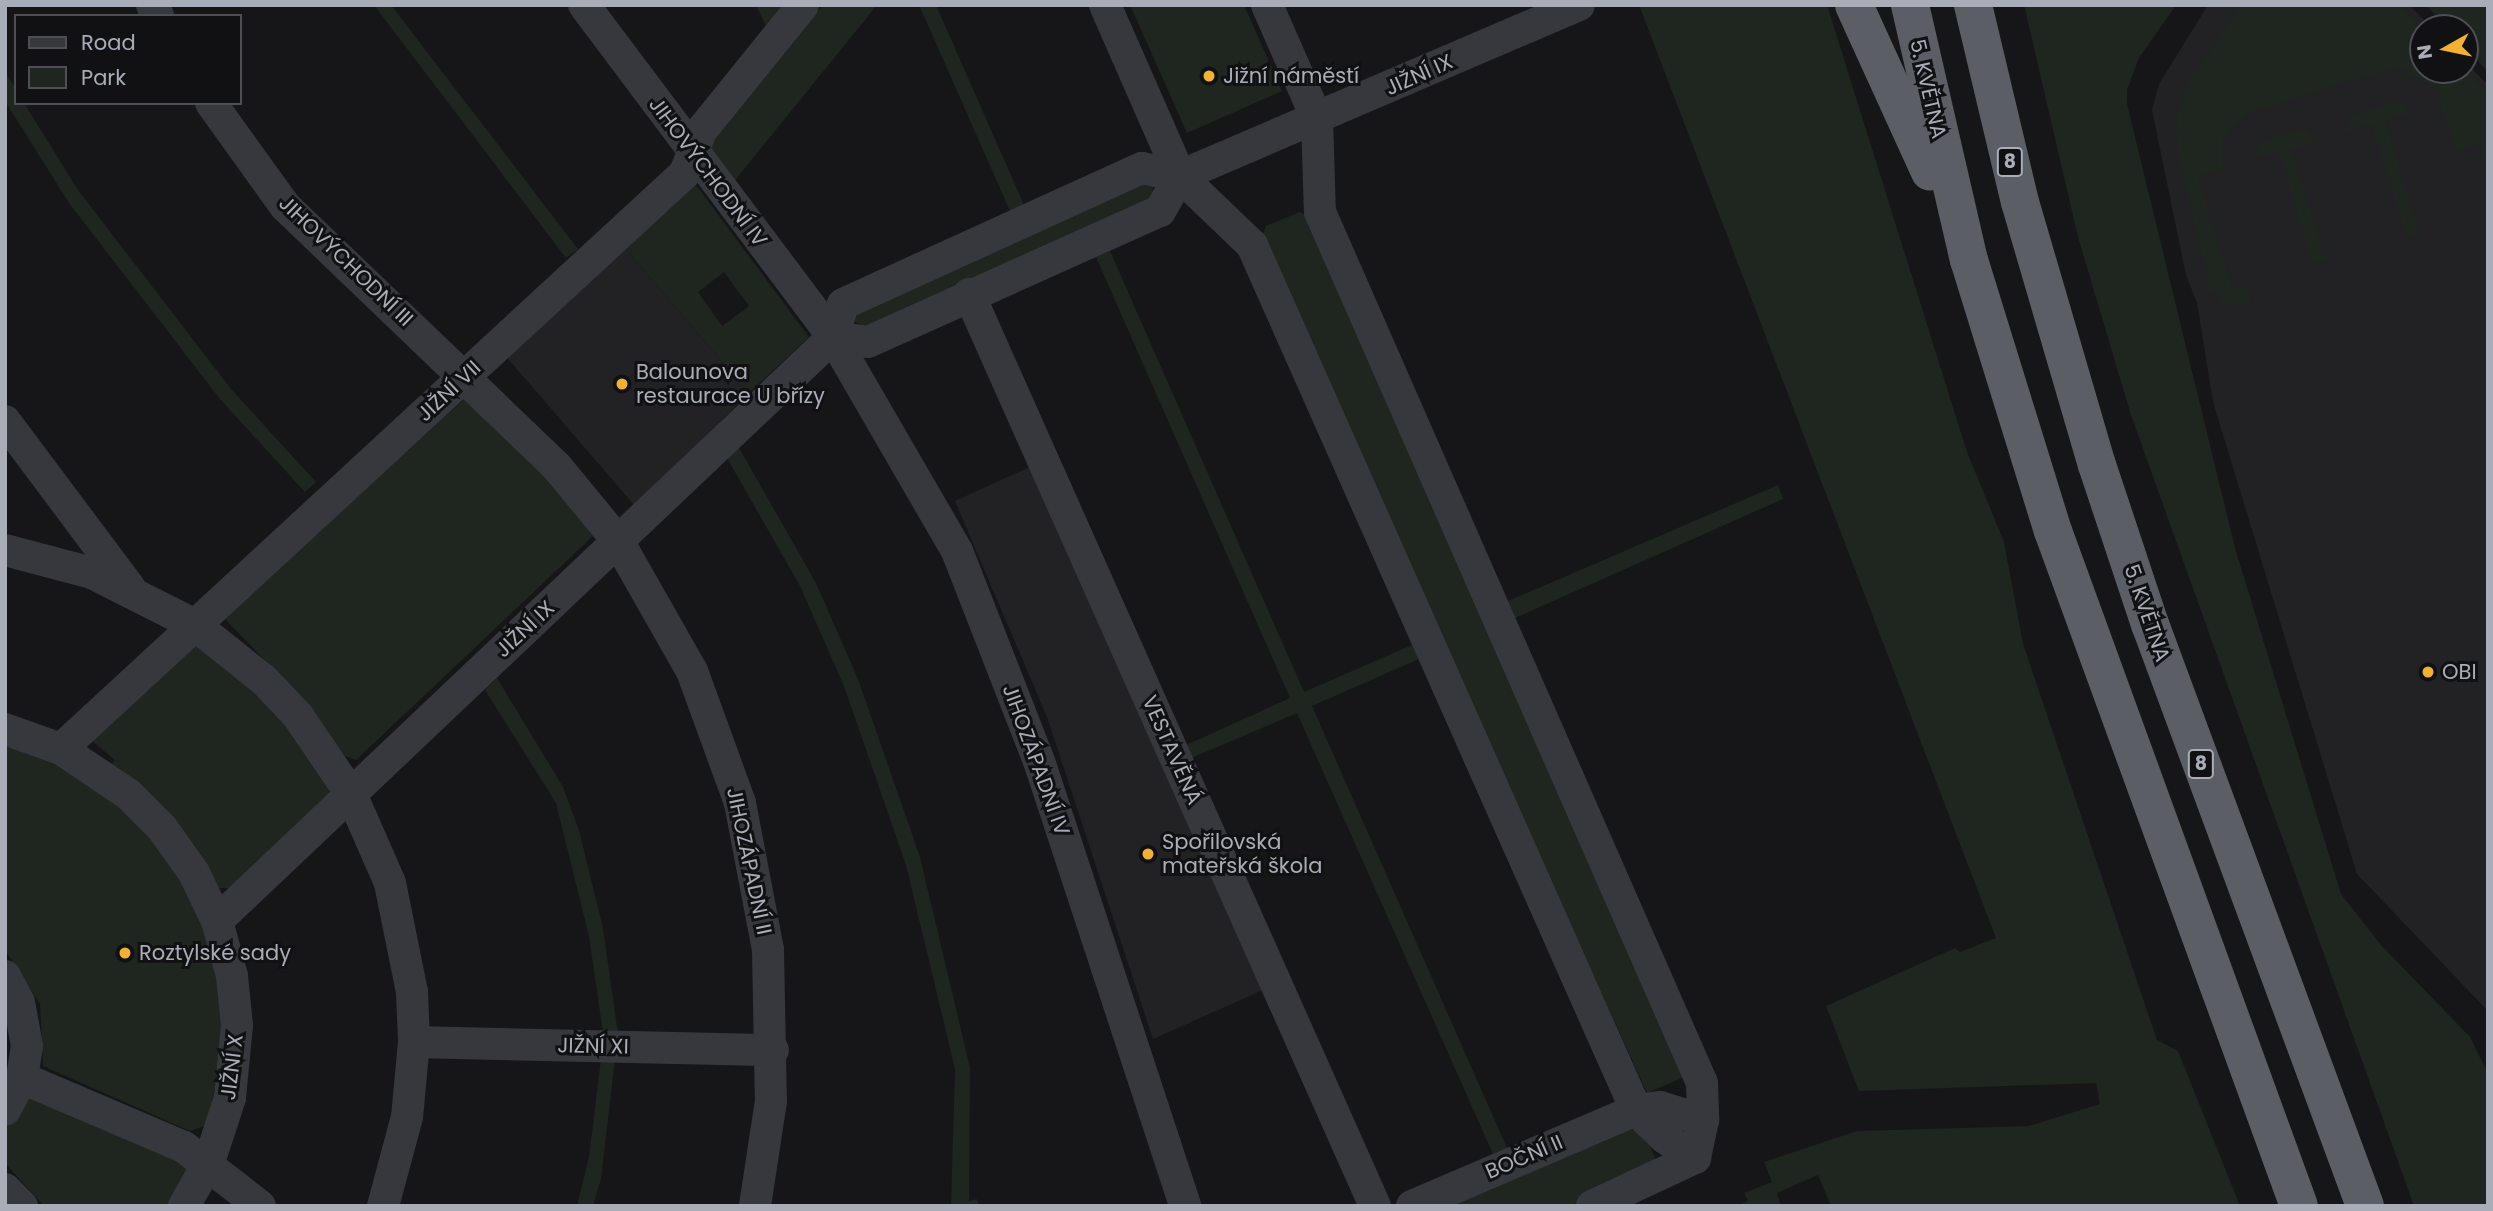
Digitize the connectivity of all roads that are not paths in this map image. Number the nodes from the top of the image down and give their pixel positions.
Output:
1 (584, 5) edge
2 (803, 5) edge
3 (1105, 5) edge
4 (1267, 5) edge
5 (1579, 5) edge
6 (1854, 5) edge
7 (1910, 5) edge
8 (1973, 5) edge
9 (212, 105) edge
10 (1317, 119) junction
11 (693, 152) junction
12 (1180, 176) junction
13 (1969, 260) junction
14 (970, 294) junction
15 (833, 337) junction
16 (465, 376) junction
17 (5, 421) edge
18 (618, 541) junction
19 (5, 551) edge
20 (131, 589) junction
21 (195, 625) junction
22 (5, 729) edge
23 (61, 749) junction
24 (351, 794) junction
25 (217, 921) junction
26 (5, 976) edge
27 (414, 1042) junction
28 (773, 1050) junction
29 (22, 1078) junction
30 (5, 1110) edge
31 (1636, 1110) junction
32 (1703, 1119) junction
33 (1695, 1158) junction
34 (209, 1162) junction
35 (5, 1189) edge
36 (22, 1206) edge
37 (184, 1206) edge
38 (260, 1206) edge
39 (383, 1206) edge
40 (755, 1206) edge
41 (1185, 1206) edge
42 (1375, 1206) edge
43 (1412, 1206) edge
44 (1592, 1206) edge
45 (2300, 1206) edge
46 (2365, 1206) edge

1 - 11 street, JIHOVÝCHODNÍ IV
2 - 11 street, JIŽNÍ VII
3 - 12 street
4 - 10 street
5 - 10 street, JIŽNÍ IX
6 - 13 highway
7 - 13 highway, 5. KVĚTNA
8 - 46 highway, 5. KVĚTNA / 8
9 - 16 street, JIHOVÝCHODNÍ III
10 - 12 street, JIŽNÍ IX
10 - 32 street
11 - 15 street, JIHOVÝCHODNÍ IV
11 - 16 street, JIŽNÍ VII
12 - 14 street
12 - 15 street, JIŽNÍ IX
12 - 31 street
13 - 45 highway, 5. KVĚTNA
14 - 15 street
14 - 42 street, VESTAVĚNÁ
15 - 18 street, JIŽNÍ IX
15 - 41 street, JIHOZÁPADNÍ IV
16 - 18 street, JIHOVÝCHODNÍ III
16 - 21 street, JIŽNÍ VII
17 - 20 street
18 - 24 street, JIŽNÍ IX
18 - 28 street, JIHOZÁPADNÍ II
19 - 20 street
20 - 21 street
21 - 23 street, JIŽNÍ VII
21 - 24 street
22 - 23 street, JIŽNÍ X
23 - 25 street, JIŽNÍ X
24 - 25 street, JIŽNÍ IX
24 - 27 street
25 - 34 street, JIŽNÍ X
26 - 29 street
27 - 28 street, JIŽNÍ XI
27 - 39 street
28 - 40 street, JIHOZÁPADNÍ II
29 - 30 street
29 - 34 street
31 - 32 street
31 - 33 street
31 - 43 street, BOČNÍ II
32 - 33 street
33 - 44 street
34 - 37 street, JIŽNÍ X
34 - 38 street
35 - 36 street

